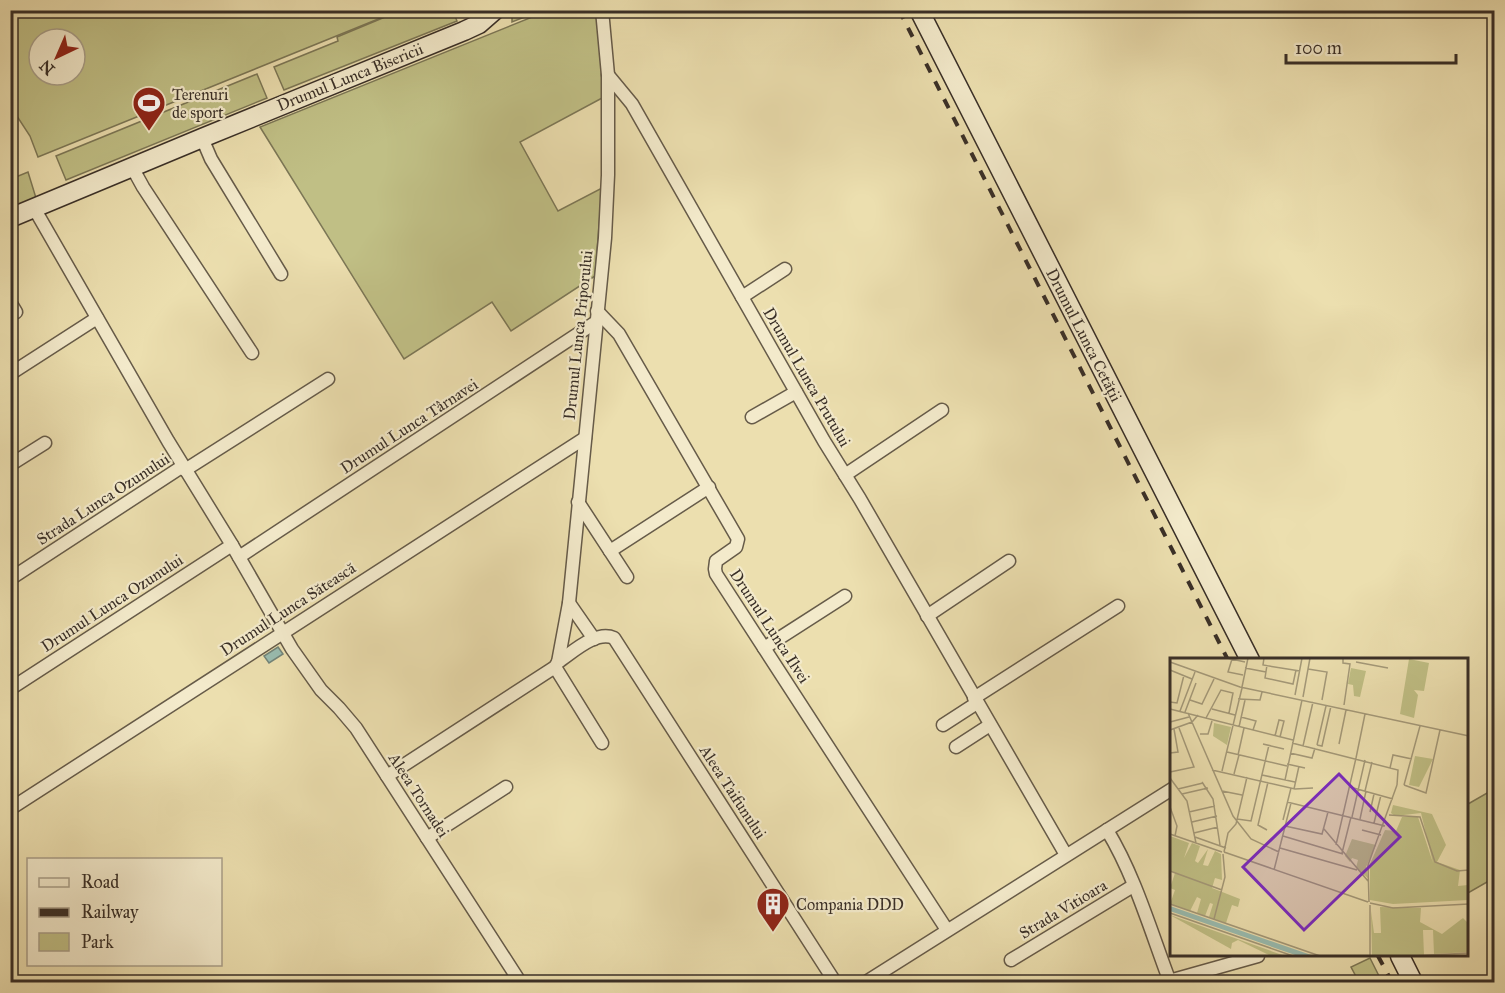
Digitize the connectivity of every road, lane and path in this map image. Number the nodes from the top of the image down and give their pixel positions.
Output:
1 (495, 10) edge
2 (602, 10) edge
3 (919, 10) edge
4 (608, 75) junction
5 (202, 138) junction
6 (132, 167) junction
7 (34, 208) junction
8 (10, 218) edge
9 (785, 269) dead end
10 (281, 274) dead end
11 (742, 297) junction
12 (597, 317) junction
13 (97, 318) junction
14 (252, 353) dead end
15 (10, 374) edge
16 (328, 379) dead end
17 (796, 392) junction
18 (942, 410) dead end
19 (752, 417) dead end
20 (585, 438) junction
21 (45, 443) dead end
22 (10, 465) edge
23 (184, 468) junction
24 (845, 475) junction
25 (708, 487) junction
26 (578, 502) junction
27 (232, 545) junction
28 (610, 551) junction
29 (239, 557) junction
30 (1009, 561) dead end
31 (627, 577) dead end
32 (10, 579) edge
33 (845, 596) dead end
34 (569, 603) junction
35 (1118, 606) dead end
36 (927, 616) junction
37 (282, 632) junction
38 (594, 639) junction
39 (764, 648) junction
40 (1249, 658) edge
41 (556, 664) junction
42 (10, 689) edge
43 (976, 700) junction
44 (943, 725) dead end
45 (990, 725) junction
46 (602, 743) dead end
47 (956, 747) dead end
48 (387, 776) junction
49 (506, 788) dead end
50 (1170, 790) edge
51 (12, 804) edge
52 (1107, 830) junction
53 (427, 838) junction
54 (1066, 855) junction
55 (1133, 886) junction
56 (947, 930) junction
57 (1255, 957) edge
58 (1400, 957) edge
59 (1011, 960) dead end
60 (520, 982) edge
61 (835, 982) edge
62 (866, 982) edge
63 (1170, 982) edge
64 (1413, 982) edge

1 - 5 street, Drumul Lunca Bisericii
2 - 4 street, Drumul Lunca Priporului
3 - 40 street, Drumul Lunca Cetății
4 - 11 street, Drumul Lunca Prutului
4 - 12 street, Drumul Lunca Priporului
5 - 6 street, Drumul Lunca Bisericii
5 - 10 street
6 - 7 street, Drumul Lunca Bisericii
6 - 14 street
7 - 8 street, Drumul Lunca Bisericii
7 - 13 street
9 - 11 street
11 - 17 street, Drumul Lunca Prutului
12 - 20 street, Drumul Lunca Priporului
12 - 25 street, Drumul Lunca Ilvei
12 - 29 street, Drumul Lunca Târnavei
13 - 15 street
13 - 23 street
16 - 23 street, Strada Lunca Ozunului
17 - 19 street
17 - 24 street, Drumul Lunca Prutului
18 - 24 street
20 - 26 street, Drumul Lunca Priporului
20 - 37 street, Drumul Lunca Sătească
21 - 22 street
23 - 27 street
23 - 32 street, Strada Lunca Ozunului
24 - 36 street, Drumul Lunca Prutului
25 - 28 street
25 - 39 street, Drumul Lunca Ilvei
26 - 28 street
26 - 34 street, Drumul Lunca Priporului
27 - 29 street
27 - 42 street, Drumul Lunca Ozunului
28 - 31 street
29 - 37 street
30 - 36 street
33 - 39 street
34 - 38 street
34 - 41 street, Drumul Lunca Priporului
35 - 43 street
36 - 43 street, Drumul Lunca Prutului
37 - 48 street, Aleea Tornadei
37 - 51 street, Drumul Lunca Sătească
38 - 41 street
38 - 61 street, Aleea Taifunului
39 - 56 street, Drumul Lunca Ilvei
41 - 46 street
41 - 48 street
43 - 44 street
43 - 45 street, Drumul Lunca Prutului
45 - 47 street
45 - 54 street, Drumul Lunca Prutului
48 - 53 street, Aleea Tornadei
49 - 53 street
50 - 52 street
52 - 54 street
52 - 55 street, Strada Vitioara
53 - 60 street, Aleea Tornadei
54 - 56 street
55 - 59 street, Strada Vitioara
55 - 63 street, Strada Vitioara
56 - 62 street
57 - 63 street
58 - 64 street

